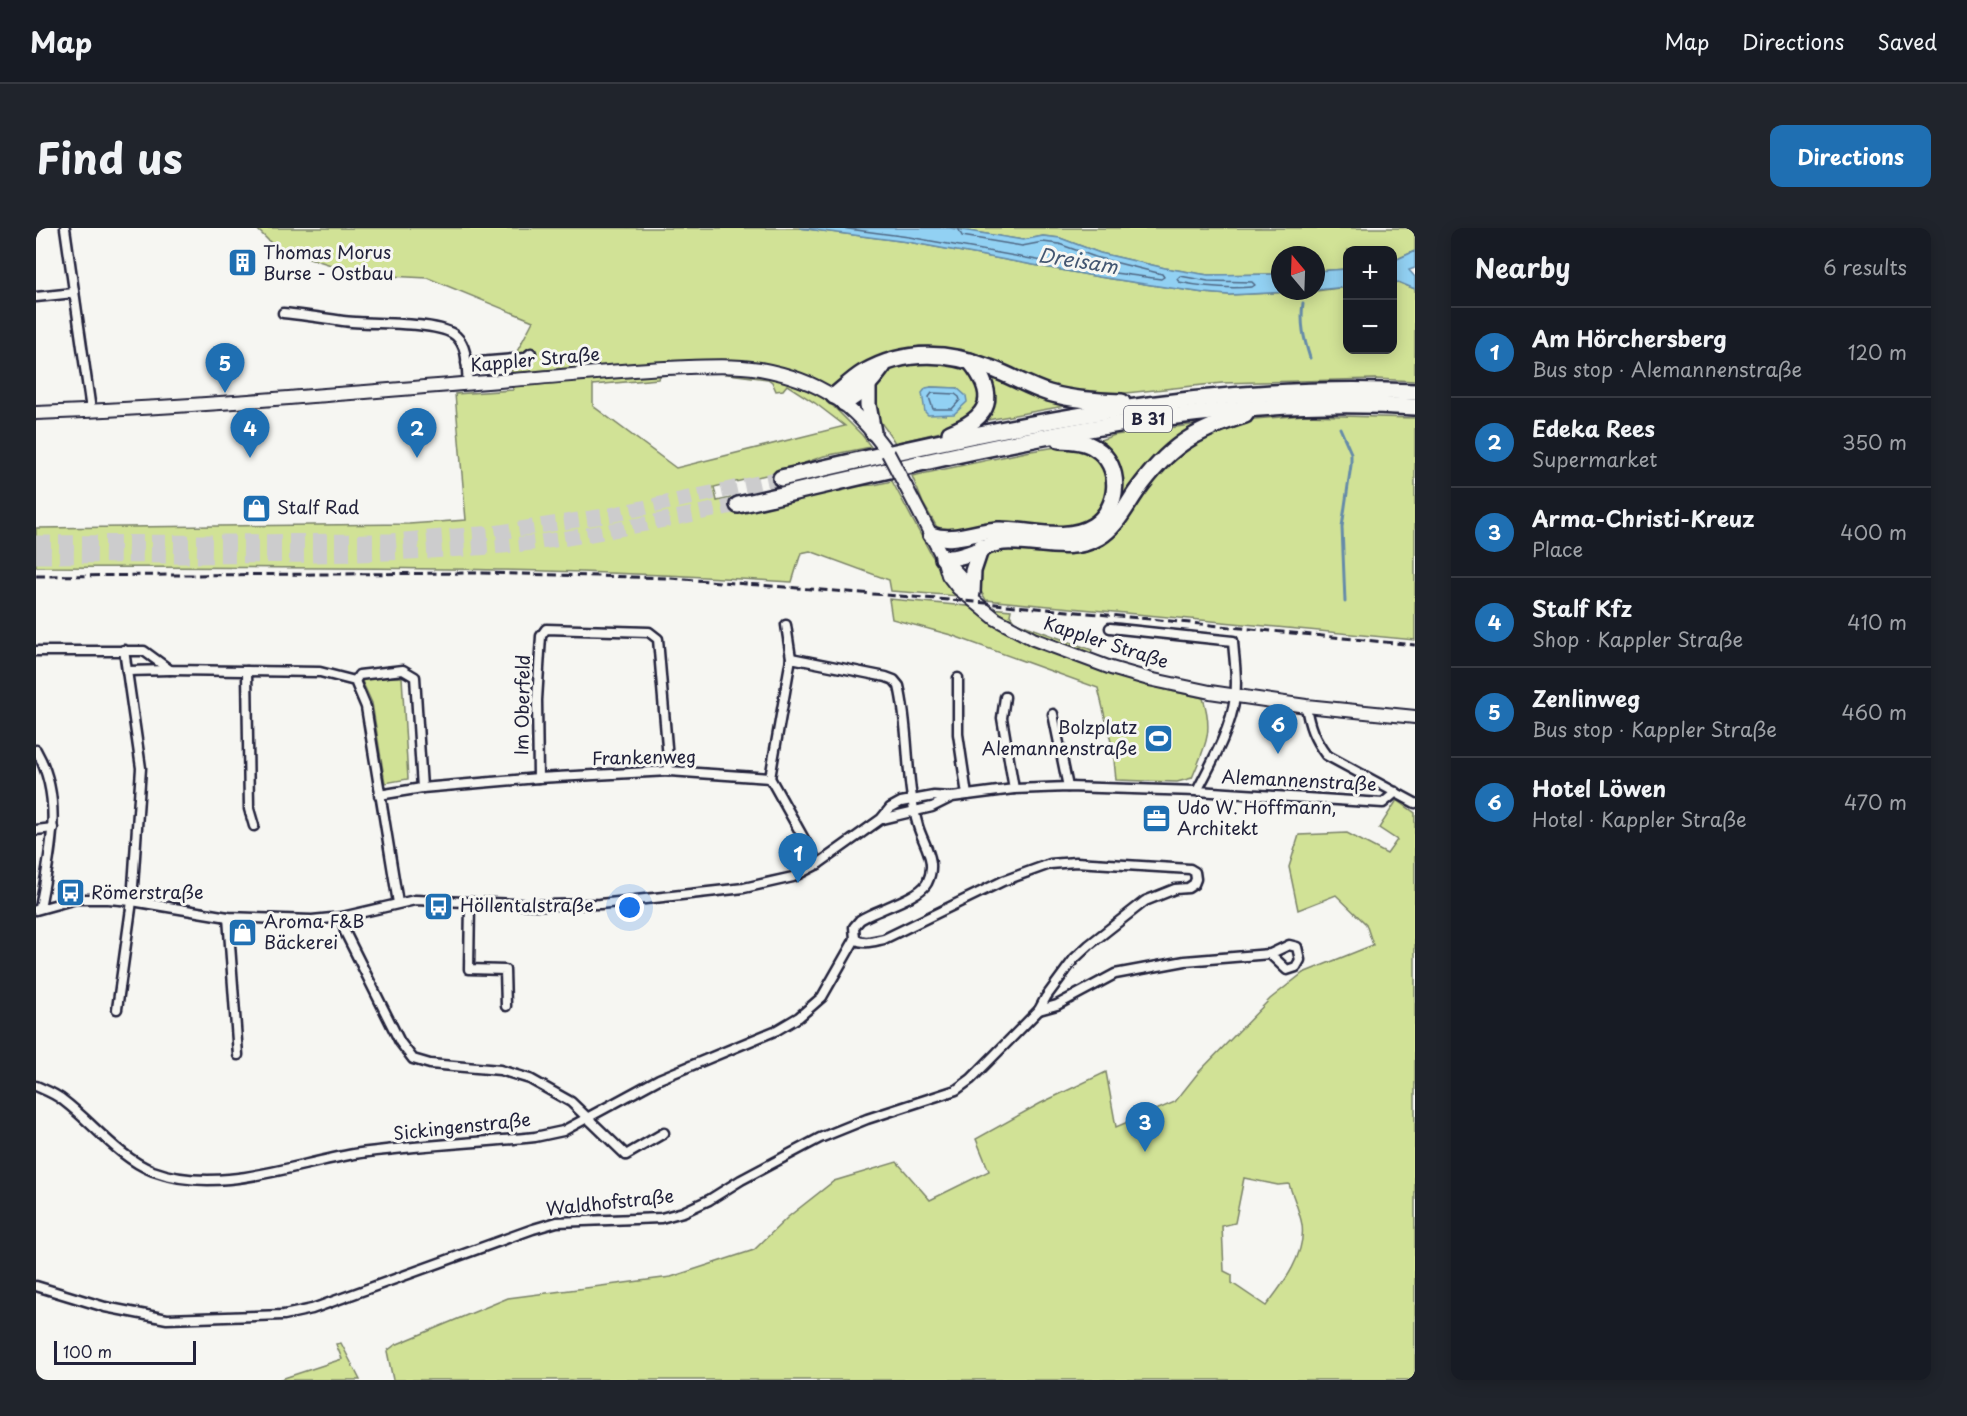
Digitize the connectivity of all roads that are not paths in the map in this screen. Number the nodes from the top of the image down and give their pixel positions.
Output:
1 (64, 228) edge
2 (74, 293) junction
3 (36, 297) edge
4 (283, 313) dead end
5 (531, 353) dead end
6 (970, 361) junction
7 (466, 363) junction
8 (884, 365) junction
9 (468, 384) junction
10 (868, 386) junction
11 (1415, 392) edge
12 (839, 399) junction
13 (1146, 404) junction
14 (1274, 407) junction
15 (1415, 407) edge
16 (91, 410) junction
17 (36, 413) edge
18 (873, 432) junction
19 (1023, 441) junction
20 (913, 448) junction
21 (782, 478) tunnel mouth
22 (738, 505) tunnel mouth
23 (931, 535) junction
24 (976, 542) junction
25 (943, 558) junction
26 (974, 598) junction
27 (786, 625) dead end
28 (1110, 628) dead end
29 (124, 650) junction
30 (36, 651) edge
31 (791, 658) junction
32 (127, 670) junction
33 (170, 670) junction
34 (247, 671) junction
35 (357, 678) junction
36 (958, 678) dead end
37 (1236, 695) junction
38 (1005, 697) dead end
39 (1306, 706) junction
40 (1053, 714) dead end
41 (1415, 717) edge
42 (36, 750) edge
43 (669, 771) junction
44 (538, 778) junction
45 (770, 778) junction
46 (1068, 787) junction
47 (422, 789) junction
48 (1014, 789) junction
49 (1197, 791) junction
50 (1396, 792) junction
51 (379, 795) junction
52 (967, 795) junction
53 (952, 797) junction
54 (912, 800) junction
55 (1415, 803) edge
56 (915, 811) junction
57 (881, 819) junction
58 (254, 826) dead end
59 (53, 828) junction
60 (36, 830) edge
61 (818, 864) junction
62 (132, 901) junction
63 (470, 902) junction
64 (398, 903) junction
65 (38, 909) edge
66 (228, 917) junction
67 (342, 917) junction
68 (855, 939) junction
69 (1270, 954) dead end
70 (506, 1006) dead end
71 (117, 1009) dead end
72 (1040, 1010) junction
73 (238, 1055) dead end
74 (36, 1086) edge
75 (588, 1119) junction
76 (664, 1133) dead end
77 (36, 1286) edge

1 - 2 street
2 - 3 street
2 - 16 street
4 - 7 street
5 - 7 street
6 - 8 highway
6 - 13 highway
6 - 20 highway, B 31
7 - 9 street
8 - 10 highway
8 - 12 highway
9 - 12 street, Kappler Straße
9 - 16 street, Kappler Straße
10 - 12 highway
10 - 18 highway
11 - 13 highway, B 31
12 - 18 street, Kappler Straße
13 - 20 highway, B 31
14 - 15 highway, B 31
14 - 19 highway, B 31
14 - 24 highway
16 - 17 street, Kappler Straße
18 - 23 street, Kappler Straße, bridge
19 - 22 highway, B 31
19 - 24 highway
20 - 21 highway, B 31
23 - 24 highway
23 - 25 street, Kappler Straße
24 - 25 highway
24 - 26 highway
25 - 26 street, Kappler Straße
26 - 37 street, Kappler Straße
27 - 31 street
28 - 37 street, Kappler Straße
29 - 30 street
29 - 32 street
29 - 33 street
31 - 45 street
31 - 54 street
32 - 33 street
32 - 62 street
33 - 34 street
34 - 35 street
34 - 58 street
35 - 47 street
35 - 51 street
36 - 52 street
37 - 39 street, Kappler Straße
37 - 49 street, Alemannenstraße
38 - 48 street
39 - 41 street, Kappler Straße
39 - 50 street
40 - 46 street
42 - 59 street
43 - 44 street, Frankenweg
43 - 44 street, Im Oberfeld
43 - 45 street, Frankenweg
44 - 47 street, Frankenweg
45 - 61 street
46 - 48 street, Alemannenstraße
46 - 49 street, Alemannenstraße
47 - 51 street, Frankenweg
48 - 52 street, Alemannenstraße
49 - 50 street, Alemannenstraße
50 - 55 street
51 - 64 street
52 - 53 street, Alemannenstraße
53 - 54 street, Alemannenstraße
53 - 56 street, Alemannenstraße
54 - 56 street
54 - 57 street, Alemannenstraße
56 - 57 street, Alemannenstraße
56 - 68 street, Sickingenstraße
57 - 61 street, Alemannenstraße
59 - 60 street
59 - 65 street
61 - 63 street, Alemannenstraße
62 - 65 street, Alemannenstraße
62 - 66 street, Alemannenstraße
62 - 71 street
63 - 64 street, Alemannenstraße
63 - 70 street
64 - 67 street, Alemannenstraße
66 - 67 street, Alemannenstraße
66 - 73 street
67 - 75 street
68 - 72 street
68 - 75 street, Sickingenstraße
69 - 72 street
72 - 77 street, Waldhofstraße
74 - 75 street, Sickingenstraße
75 - 76 street

